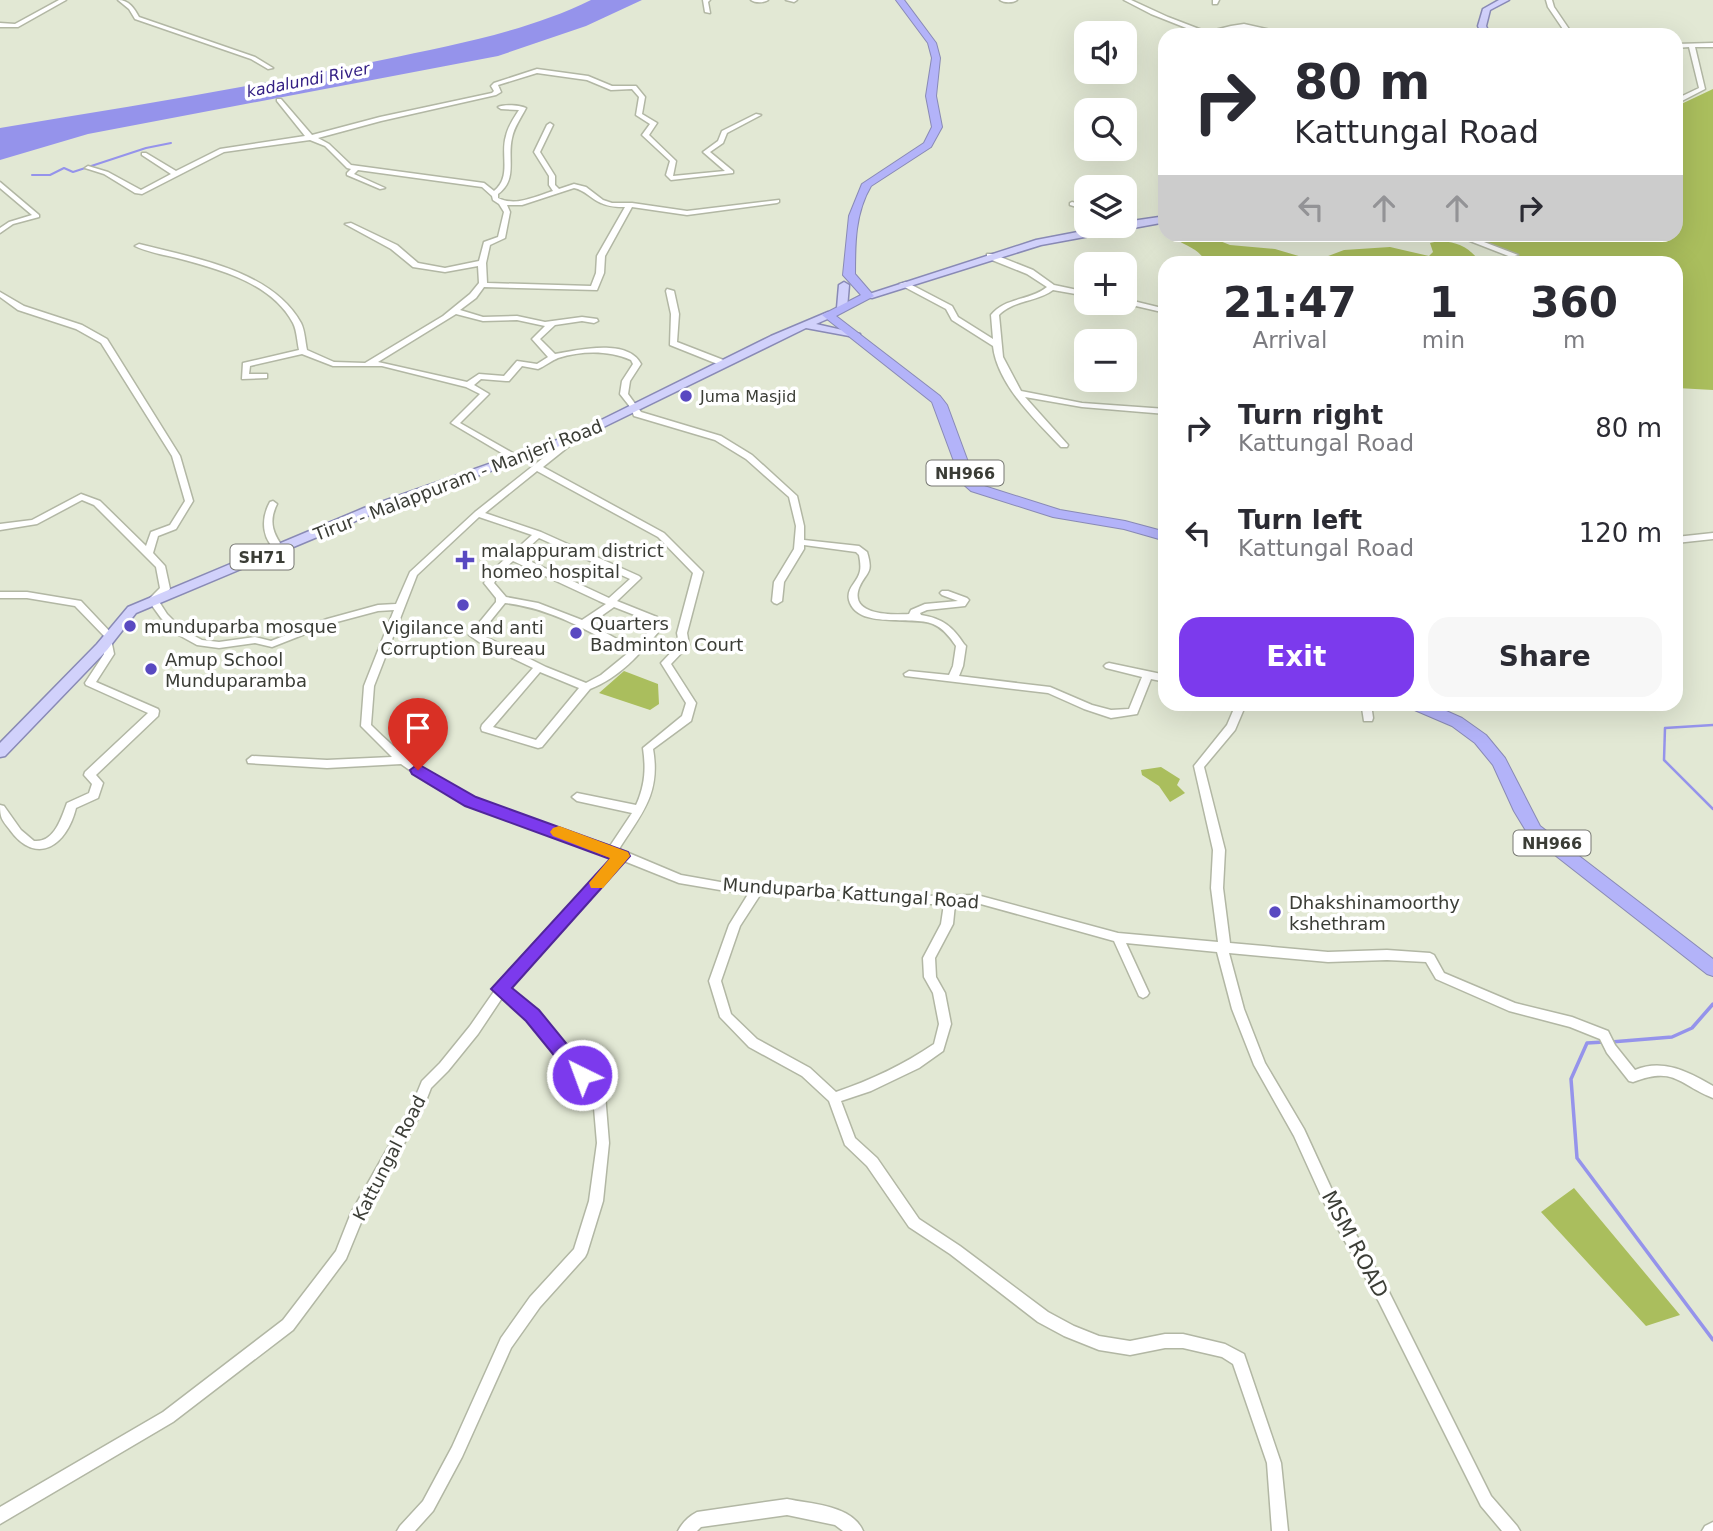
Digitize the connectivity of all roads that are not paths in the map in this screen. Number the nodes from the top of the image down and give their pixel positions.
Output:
1 (63, 0) edge
2 (121, 0) edge
3 (707, 0) edge
4 (754, 0) edge
5 (765, 0) edge
6 (891, 0) edge
7 (900, 0) edge
8 (1003, 0) edge
9 (1014, 0) edge
10 (1127, 0) edge
11 (1549, 0) edge
12 (1499, 1) edge
13 (708, 12) dead end
14 (0, 25) edge
15 (1188, 28) edge
16 (1230, 28) edge
17 (1250, 28) edge
18 (1485, 28) edge
19 (1565, 28) edge
20 (1713, 45) edge
21 (1683, 46) edge
22 (1692, 47) junction
23 (270, 68) dead end
24 (1683, 98) edge
25 (279, 100) dead end
26 (501, 107) dead end
27 (758, 115) dead end
28 (550, 125) dead end
29 (312, 138) junction
30 (144, 154) dead end
31 (89, 168) dead end
32 (357, 168) junction
33 (174, 173) junction
34 (0, 184) edge
35 (382, 188) dead end
36 (558, 192) junction
37 (494, 194) junction
38 (777, 201) dead end
39 (502, 204) junction
40 (630, 205) junction
41 (1158, 220) edge
42 (349, 223) dead end
43 (1137, 224) edge
44 (0, 231) edge
45 (1074, 235) edge
46 (1477, 242) edge
47 (139, 246) dead end
48 (1514, 255) dead end
49 (990, 256) junction
50 (482, 263) junction
51 (847, 282) junction
52 (484, 284) junction
53 (903, 284) junction
54 (1052, 287) junction
55 (884, 290) junction
56 (670, 291) dead end
57 (1074, 291) edge
58 (0, 293) edge
59 (862, 298) junction
60 (1137, 304) edge
61 (842, 308) junction
62 (1158, 309) edge
63 (455, 311) junction
64 (828, 315) junction
65 (594, 321) dead end
66 (553, 323) junction
67 (804, 324) junction
68 (856, 335) junction
69 (995, 344) junction
70 (303, 352) junction
71 (553, 357) junction
72 (723, 363) junction
73 (367, 365) junction
74 (264, 376) dead end
75 (469, 385) junction
76 (1019, 393) junction
77 (635, 408) junction
78 (1158, 411) edge
79 (575, 437) junction
80 (1064, 445) dead end
81 (515, 458) junction
82 (538, 468) junction
83 (273, 504) dead end
84 (478, 514) junction
85 (0, 527) edge
86 (538, 534) junction
87 (1158, 535) edge
88 (1713, 536) edge
89 (1683, 539) edge
90 (800, 542) junction
91 (280, 550) junction
92 (148, 554) junction
93 (512, 557) junction
94 (945, 593) dead end
95 (0, 595) edge
96 (153, 600) junction
97 (501, 600) junction
98 (776, 601) dead end
99 (612, 602) junction
100 (398, 607) junction
101 (917, 616) junction
102 (582, 625) junction
103 (108, 638) junction
104 (632, 652) junction
105 (1109, 666) dead end
106 (539, 667) junction
107 (909, 674) dead end
108 (1148, 675) junction
109 (1158, 677) edge
110 (953, 679) junction
111 (586, 687) junction
112 (1238, 711) edge
113 (1367, 711) edge
114 (1432, 711) edge
115 (1368, 718) dead end
116 (0, 752) edge
117 (252, 760) dead end
118 (404, 760) junction
119 (577, 797) dead end
120 (0, 809) edge
121 (638, 810) junction
122 (617, 854) junction
123 (759, 887) junction
124 (950, 900) junction
125 (1118, 937) junction
126 (1223, 946) junction
127 (1713, 969) edge
128 (500, 989) junction
129 (1143, 993) dead end
130 (1713, 1093) edge
131 (834, 1098) junction
132 (0, 1516) edge
133 (404, 1531) edge
134 (686, 1531) edge
135 (855, 1531) edge
136 (1280, 1531) edge
137 (1512, 1531) edge

1 - 14 street
2 - 23 street
3 - 13 street
4 - 5 street
6 - 51 highway
7 - 51 highway
8 - 9 street
10 - 15 street
11 - 19 street
12 - 18 main road
16 - 17 street
20 - 22 street
21 - 22 street
22 - 24 street
25 - 29 street
26 - 37 street
27 - 29 street
28 - 36 street
29 - 32 street
29 - 33 street
30 - 33 street
31 - 33 street
32 - 35 street
32 - 37 street
34 - 44 street
36 - 39 street
36 - 40 street
37 - 39 street
38 - 40 street
39 - 50 street
40 - 52 street
41 - 43 main road, Tirur - Malappuram - Manjeri Road
42 - 50 street
45 - 49 main road, Tirur - Malappuram - Manjeri Road
46 - 48 street
47 - 70 street
49 - 53 main road, Tirur - Malappuram - Manjeri Road
49 - 54 street
50 - 52 street
51 - 55 main road
51 - 59 highway
51 - 61 main road
52 - 63 street
53 - 55 main road, Tirur - Malappuram - Manjeri Road
53 - 69 street
54 - 57 street
54 - 69 street
55 - 59 main road, Tirur - Malappuram - Manjeri Road
56 - 72 street
58 - 92 street
59 - 61 highway, Tirur - Malappuram - Manjeri Road
60 - 62 street
61 - 64 highway, Tirur - Malappuram - Manjeri Road
63 - 66 street
63 - 73 street
64 - 67 main road, Tirur - Malappuram - Manjeri Road / SH71
64 - 68 highway, NH966
65 - 66 street
66 - 71 street
67 - 68 main road
67 - 72 main road, Tirur - Malappuram - Manjeri Road / SH71
68 - 87 highway, NH966
69 - 76 street
70 - 73 street
70 - 74 street
71 - 75 street
71 - 77 street
72 - 77 main road, Tirur - Malappuram - Manjeri Road / SH71
73 - 75 street
75 - 81 street
76 - 78 street
76 - 80 street
77 - 79 main road, Tirur - Malappuram - Manjeri Road / SH71
77 - 90 street
79 - 81 main road, Tirur - Malappuram - Manjeri Road / SH71
79 - 82 street
81 - 91 main road, Tirur - Malappuram - Manjeri Road / SH71
82 - 84 street
82 - 121 street, Kattungal Road
83 - 91 street
84 - 86 street
84 - 100 street
85 - 92 street
86 - 93 street
86 - 99 street
88 - 89 street
90 - 98 street
90 - 101 street
91 - 96 main road, Tirur - Malappuram - Manjeri Road / SH71
92 - 96 street
93 - 97 street
93 - 99 street
94 - 101 street
95 - 103 street
96 - 100 street
96 - 103 main road, Tirur - Malappuram - Manjeri Road / SH71
97 - 102 street
97 - 106 street
99 - 102 street
99 - 104 street
100 - 118 street
101 - 110 street
102 - 104 street
103 - 116 main road, Tirur - Malappuram - Manjeri Road / SH71
103 - 120 street
104 - 111 street
105 - 108 street
106 - 111 street
106 - 111 street
107 - 110 street
108 - 109 street
108 - 110 street
112 - 126 street, MSM ROAD
113 - 115 street
114 - 127 highway, NH966
117 - 118 street
118 - 122 street
119 - 121 street
121 - 122 street, Kattungal Road
122 - 123 street, Munduparba Kattungal Road
122 - 128 street, Kattungal Road
123 - 124 street, Munduparba Kattungal Road
123 - 131 street
124 - 125 street, Munduparba Kattungal Road
124 - 131 street
125 - 126 street, Munduparba Kattungal Road
125 - 129 street
126 - 130 street, Munduparba Kattungal Road
126 - 137 street, MSM ROAD
128 - 132 street, Kattungal Road
128 - 133 street
131 - 136 street
134 - 135 street

